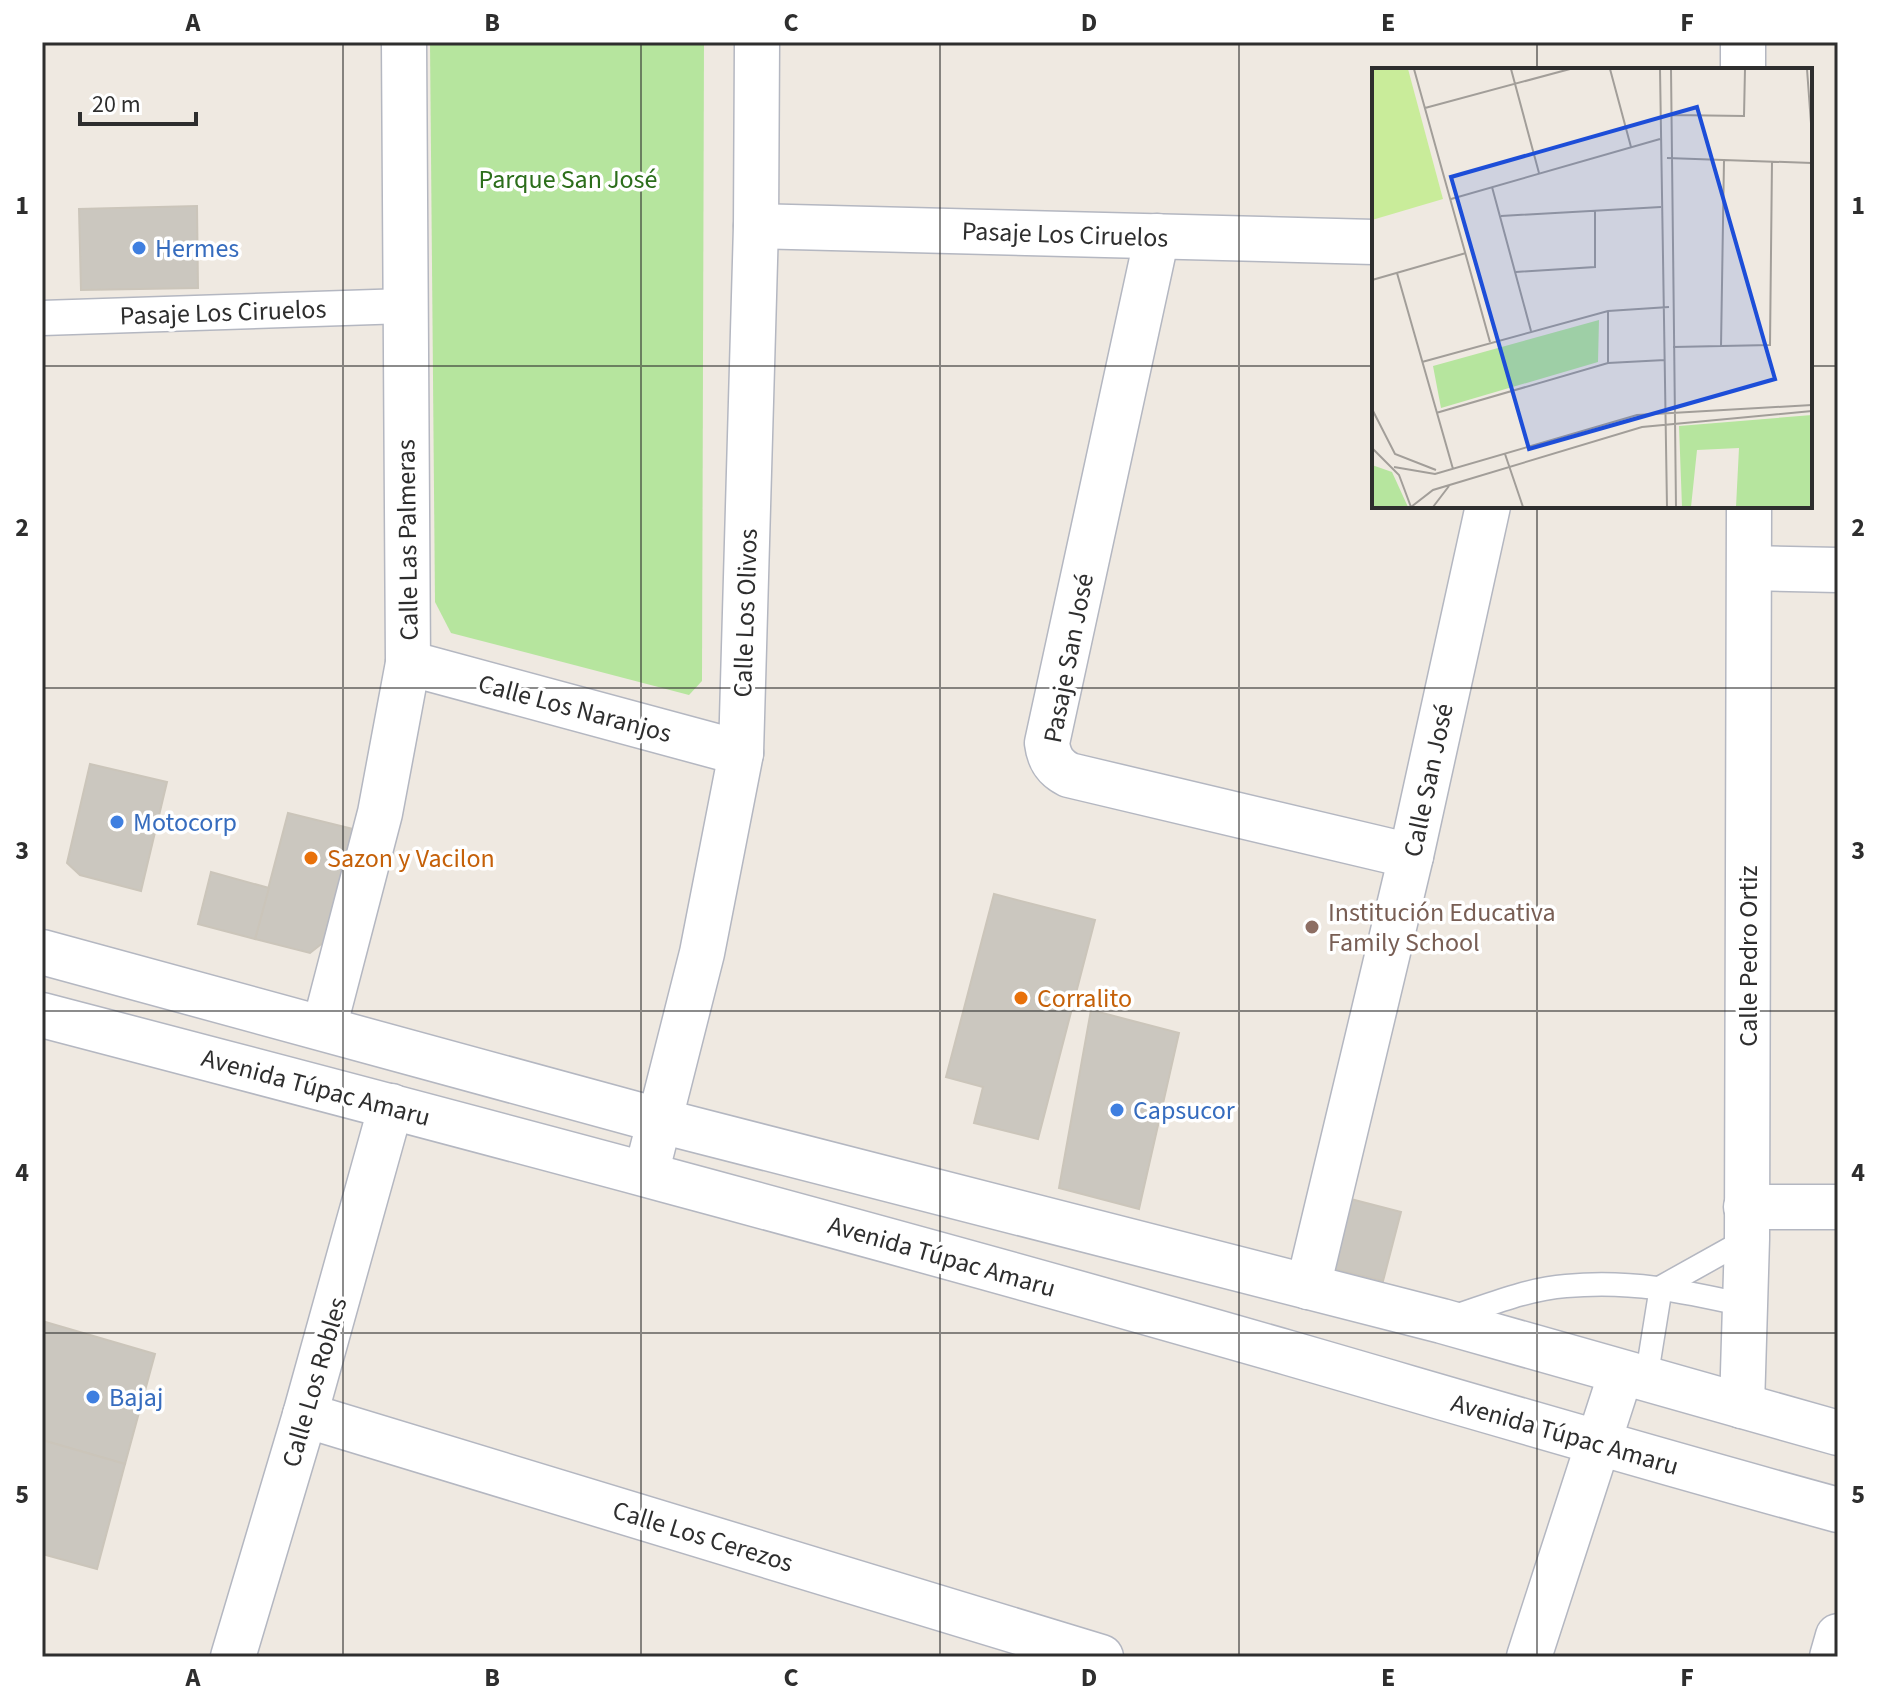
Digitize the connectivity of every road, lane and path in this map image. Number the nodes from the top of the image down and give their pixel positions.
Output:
1 (404, 42) edge
2 (757, 42) edge
3 (1743, 42) edge
4 (1743, 68) edge
5 (756, 226) junction
6 (1157, 236) junction
7 (1372, 242) edge
8 (405, 306) junction
9 (42, 318) edge
10 (1488, 508) edge
11 (1749, 508) edge
12 (1750, 568) junction
13 (1838, 570) edge
14 (408, 663) junction
15 (741, 753) junction
16 (1411, 856) junction
17 (42, 952) edge
18 (42, 1015) edge
19 (324, 1028) junction
20 (391, 1106) junction
21 (661, 1121) junction
22 (646, 1174) junction
23 (1838, 1207) edge
24 (1747, 1223) junction
25 (1308, 1287) junction
26 (1661, 1287) junction
27 (1745, 1305) junction
28 (1442, 1321) junction
29 (1633, 1376) junction
30 (1742, 1406) junction
31 (305, 1415) junction
32 (1838, 1433) edge
33 (1600, 1445) junction
34 (1838, 1510) edge
35 (1838, 1636) edge
36 (233, 1657) edge
37 (1101, 1657) edge
38 (1529, 1657) edge
39 (1832, 1657) edge

1 - 8 street, Calle Las Palmeras
2 - 5 street, Calle Los Olivos
3 - 4 street
5 - 6 street, Pasaje Los Ciruelos
5 - 15 street, Calle Los Olivos
6 - 7 street, Pasaje Los Ciruelos
6 - 16 street, Pasaje San José
8 - 9 street, Pasaje Los Ciruelos
8 - 14 street, Calle Las Palmeras
10 - 16 street, Calle San José
11 - 12 street, Calle Pedro Ortiz
12 - 13 street
12 - 24 street, Calle Pedro Ortiz
14 - 15 street, Calle Los Naranjos
14 - 19 street, Calle Las Palmeras
15 - 21 street, Calle Los Olivos
16 - 25 street, Calle San José
17 - 19 street
18 - 20 street, Avenida Túpac Amaru
19 - 21 street
20 - 22 street, Avenida Túpac Amaru
20 - 31 street, Calle Los Robles
21 - 22 street, Calle Los Olivos
21 - 25 street
22 - 33 street, Avenida Túpac Amaru
23 - 24 street
24 - 26 lane
24 - 27 street, Calle Pedro Ortiz
25 - 28 street
26 - 27 lane
26 - 28 lane
26 - 29 lane
27 - 30 street, Calle Pedro Ortiz
28 - 29 street
29 - 30 street
29 - 33 street
30 - 32 street
31 - 36 street, Calle Los Robles
31 - 37 street, Calle Los Cerezos
33 - 34 street, Avenida Túpac Amaru
33 - 38 street
35 - 39 street

